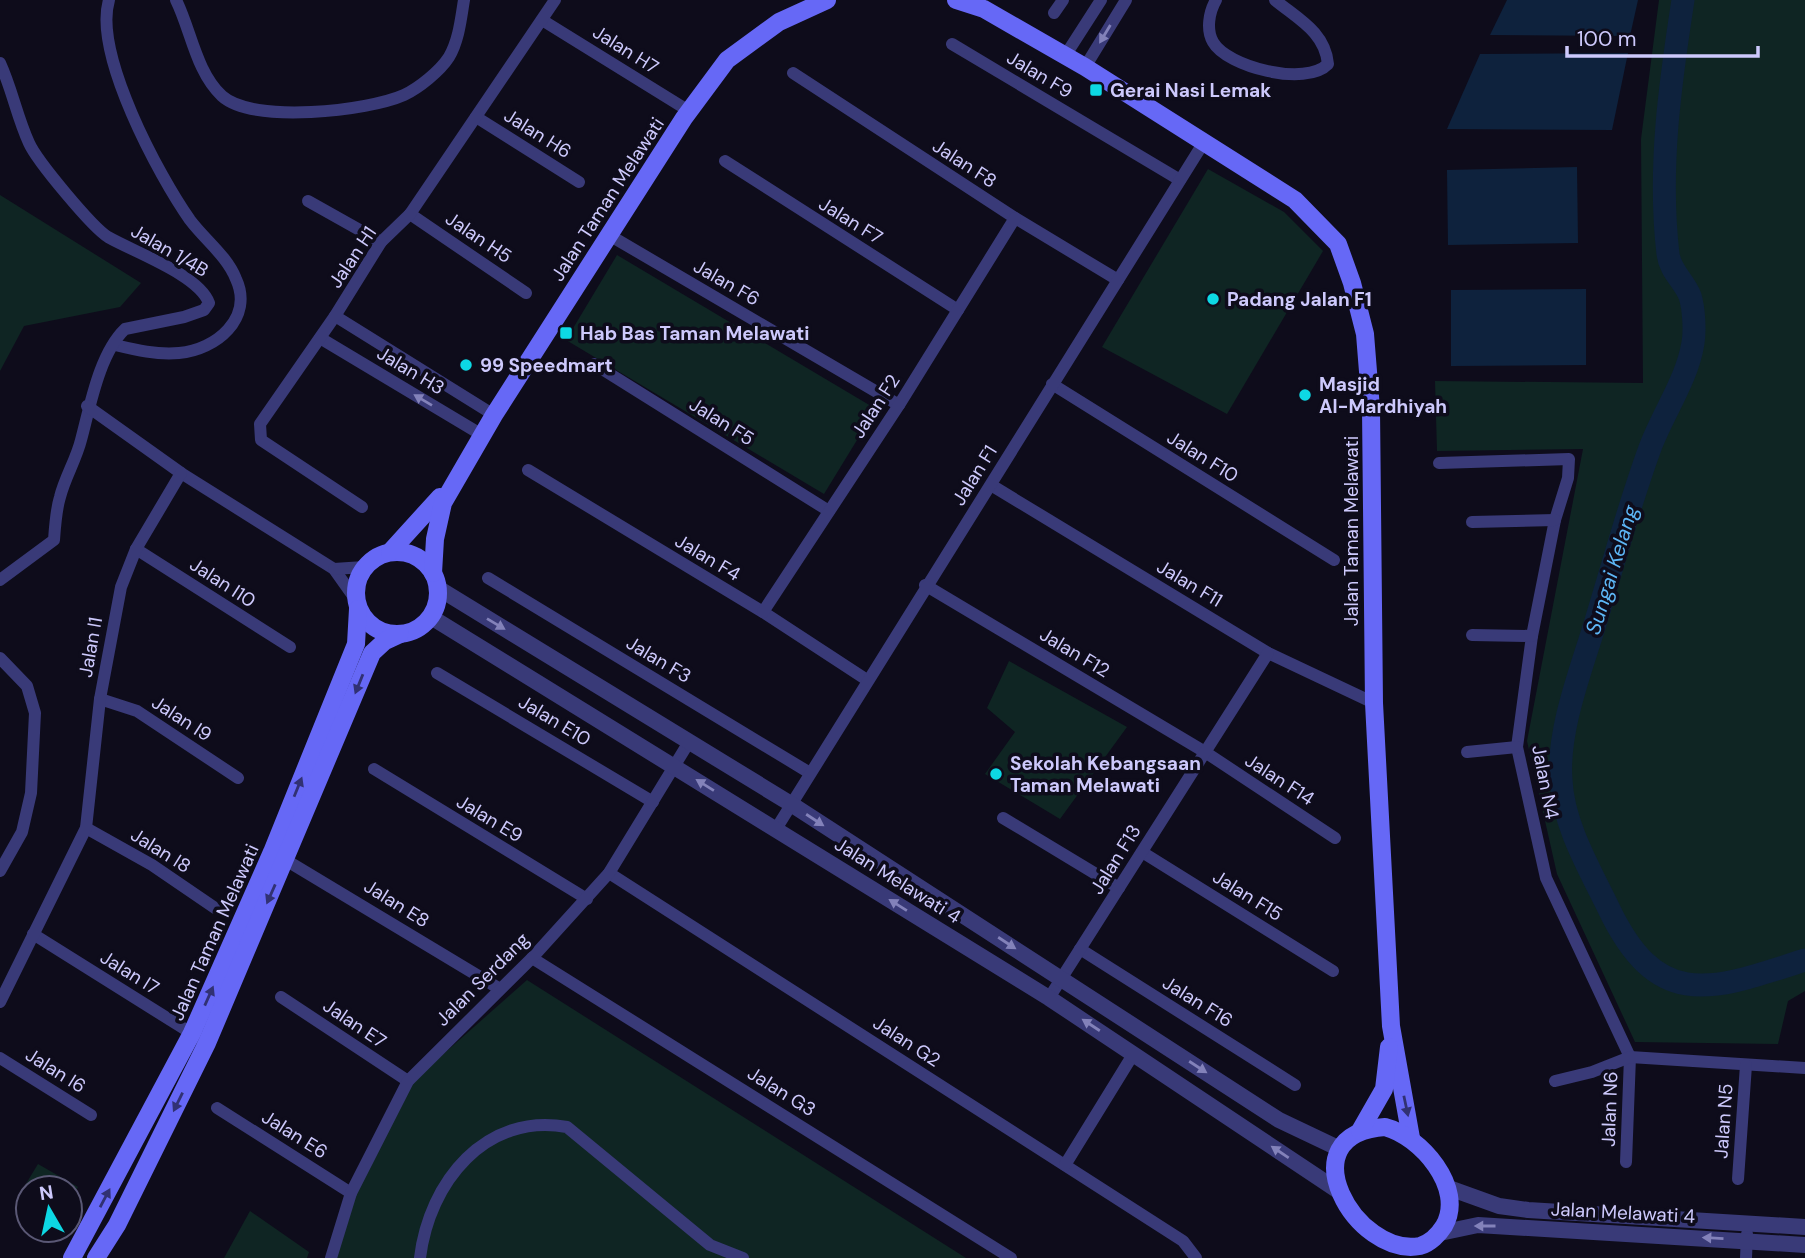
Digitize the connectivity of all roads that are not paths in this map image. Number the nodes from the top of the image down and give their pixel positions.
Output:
1 (109, 0) edge
2 (176, 0) edge
3 (464, 0) edge
4 (555, 0) edge
5 (827, 0) edge
6 (956, 0) edge
7 (1063, 0) edge
8 (1101, 0) edge
9 (1126, 0) edge
10 (1216, 0) edge
11 (1275, 0) edge
12 (1054, 13) dead end
13 (542, 20) junction
14 (952, 44) dead end
15 (1065, 55) junction
16 (0, 63) edge
17 (1085, 67) junction
18 (793, 74) dead end
19 (689, 111) junction
20 (475, 117) junction
21 (1204, 142) junction
22 (724, 161) dead end
23 (1180, 180) junction
24 (579, 182) dead end
25 (307, 201) dead end
26 (410, 214) junction
27 (1015, 218) junction
28 (609, 235) junction
29 (381, 242) junction
30 (1118, 280) junction
31 (526, 293) dead end
32 (958, 310) junction
33 (335, 316) junction
34 (320, 338) junction
35 (115, 345) junction
36 (594, 364) dead end
37 (1052, 384) junction
38 (899, 405) junction
39 (88, 406) junction
40 (494, 415) junction
41 (482, 436) junction
42 (465, 463) junction
43 (1439, 463) dead end
44 (528, 470) dead end
45 (181, 473) junction
46 (991, 485) junction
47 (362, 506) dead end
48 (830, 510) junction
49 (1555, 520) junction
50 (1472, 522) dead end
51 (136, 549) junction
52 (390, 552) junction
53 (1334, 560) dead end
54 (364, 567) junction
55 (334, 569) junction
56 (488, 578) dead end
57 (0, 580) edge
58 (436, 581) junction
59 (925, 585) junction
60 (357, 604) junction
61 (763, 612) junction
62 (430, 617) junction
63 (400, 634) junction
64 (1472, 635) dead end
65 (1532, 636) junction
66 (290, 647) dead end
67 (1268, 653) junction
68 (0, 658) edge
69 (437, 673) dead end
70 (867, 680) junction
71 (100, 699) junction
72 (1374, 702) junction
73 (689, 742) junction
74 (1517, 747) junction
75 (1205, 752) junction
76 (1467, 752) dead end
77 (675, 766) junction
78 (374, 769) dead end
79 (810, 773) junction
80 (237, 778) dead end
81 (653, 802) junction
82 (791, 804) junction
83 (1003, 818) dead end
84 (86, 828) junction
85 (776, 829) junction
86 (1335, 838) dead end
87 (1142, 852) junction
88 (279, 856) junction
89 (0, 871) edge
90 (609, 873) junction
91 (1119, 888) junction
92 (587, 899) junction
93 (215, 908) dead end
94 (33, 934) junction
95 (1080, 949) junction
96 (532, 958) junction
97 (1333, 971) dead end
98 (1062, 979) junction
99 (500, 989) junction
100 (281, 997) dead end
101 (1049, 998) junction
102 (0, 1002) edge
103 (1391, 1026) junction
104 (199, 1038) junction
105 (1134, 1053) junction
106 (1630, 1057) junction
107 (0, 1058) edge
108 (1746, 1065) junction
109 (1805, 1068) edge
110 (408, 1081) junction
111 (1555, 1082) dead end
112 (1296, 1085) dead end
113 (217, 1108) dead end
114 (91, 1115) dead end
115 (1360, 1131) junction
116 (1411, 1138) junction
117 (1340, 1149) junction
118 (1626, 1163) dead end
119 (1065, 1165) junction
120 (1738, 1179) dead end
121 (1448, 1188) junction
122 (1337, 1190) junction
123 (351, 1193) junction
124 (1805, 1227) edge
125 (1747, 1231) junction
126 (1440, 1233) junction
127 (1805, 1245) edge
128 (1382, 1250) edge
129 (1419, 1252) edge
130 (72, 1258) edge
131 (96, 1258) edge
132 (331, 1258) edge
133 (420, 1258) edge
134 (743, 1258) edge
135 (1011, 1258) edge
136 (1196, 1258) edge
137 (1746, 1258) edge

1 - 35 street
2 - 3 street
4 - 13 street, Jalan H1
5 - 19 main road, Jalan Taman Melawati
6 - 15 main road, Jalan Taman Melawati
7 - 12 street
8 - 15 street
9 -> 17 street
10 - 11 street
13 - 19 street, Jalan H7
13 - 20 street, Jalan H1
14 - 23 street, Jalan F9
15 - 17 main road, Jalan Taman Melawati
16 - 35 street, Jalan 1/4B
17 - 21 main road, Jalan Taman Melawati
18 - 27 street, Jalan F8
19 - 28 main road, Jalan Taman Melawati
20 - 24 street, Jalan H6
20 - 26 street, Jalan H1
21 - 23 street, Jalan F1
21 - 72 main road, Jalan Taman Melawati
22 - 32 street, Jalan F7
23 - 30 street, Jalan F1
25 - 29 street
26 - 29 street, Jalan H1
26 - 31 street, Jalan H5
27 - 30 street, Jalan F8
27 - 32 street, Jalan F2
28 - 38 street, Jalan F6
28 - 40 main road, Jalan Taman Melawati
29 - 33 street, Jalan H1
30 - 37 street, Jalan F1
32 - 38 street, Jalan F2
33 - 34 street, Jalan H1
33 - 40 street, Jalan H3
41 -> 34 street, Jalan H3
34 - 47 street, Jalan H1
35 - 39 street, Jalan 1/4B
36 - 48 street, Jalan F5
37 - 46 street, Jalan F1
37 - 53 street, Jalan F10
38 - 48 street, Jalan F2
39 - 45 street
39 - 57 street, Jalan 1/4B
40 - 41 main road, Jalan Taman Melawati
41 - 42 main road, Jalan Taman Melawati
42 - 52 main road, Jalan Taman Melawati
42 - 58 main road, Jalan Taman Melawati
43 - 49 street, Jalan N4
44 - 61 street, Jalan F4
45 - 51 street, Jalan I1
45 - 55 street
46 - 59 street, Jalan F1
46 - 67 street, Jalan F11
48 - 61 street, Jalan F2
49 - 50 street
49 - 65 street, Jalan N4
51 - 66 street, Jalan I10
51 - 71 street, Jalan I1
52 - 54 main road
52 - 58 main road
54 - 55 street
54 - 60 main road
55 - 60 street
56 - 79 street, Jalan F3
58 - 62 main road
58 -> 73 street, Jalan Melawati 4
59 - 70 street, Jalan F1
59 - 75 street, Jalan F12
60 - 63 main road
88 -> 60 main road, Jalan Taman Melawati
61 - 70 street, Jalan F4
62 - 63 main road
62 - 77 street, Jalan Melawati 4
63 -> 88 main road, Jalan Taman Melawati
64 - 65 street
65 - 74 street, Jalan N4
67 - 72 street, Jalan F11
67 - 75 street, Jalan F13
68 - 89 street
69 - 81 street, Jalan E10
70 - 79 street, Jalan F1
71 - 80 street, Jalan I9
71 - 84 street, Jalan I1
72 - 103 main road, Jalan Taman Melawati
73 - 77 street, Jalan Serdang
73 - 82 street, Jalan Melawati 4
74 - 76 street
74 - 106 street, Jalan N4
75 - 86 street, Jalan F14
75 - 87 street, Jalan F13
77 - 81 street, Jalan Serdang
85 -> 77 street, Jalan Melawati 4
78 - 92 street, Jalan E9
79 - 82 street, Jalan F1
81 - 90 street, Jalan Serdang
82 - 85 street, Jalan F1
82 -> 98 street, Jalan Melawati 4
83 - 91 street
84 - 93 street, Jalan I8
84 - 94 street, Jalan I1
101 -> 85 street, Jalan Melawati 4
87 - 91 street, Jalan F13
87 - 97 street, Jalan F15
88 - 99 street, Jalan E8
88 - 104 main road, Jalan Taman Melawati
90 - 92 street, Jalan Serdang
90 - 119 street, Jalan G2
91 - 95 street, Jalan F13
92 - 96 street, Jalan Serdang
94 - 102 street, Jalan I1
94 - 104 street, Jalan I7
95 - 98 street, Jalan F13
95 - 112 street, Jalan F16
96 - 99 street, Jalan Serdang
96 - 135 street, Jalan G3
98 - 101 street, Jalan F13
98 -> 117 street, Jalan Melawati 4
99 - 110 street, Jalan Serdang
100 - 110 street, Jalan E7
105 -> 101 street, Jalan Melawati 4
103 - 115 main road, Jalan Taman Melawati
103 -> 116 main road, Jalan Taman Melawati
130 -> 104 main road, Jalan Taman Melawati
104 -> 131 main road, Jalan Taman Melawati
105 - 119 street
122 -> 105 street, Jalan Melawati 4
106 - 108 street
106 - 111 street
106 - 118 street, Jalan N6
107 - 114 street, Jalan I6
108 - 109 street
108 - 120 street, Jalan N5
110 - 123 street, Jalan Serdang
113 - 123 street, Jalan E6
115 - 116 main road
115 - 117 main road
116 - 121 main road
117 - 122 main road
119 - 136 street, Jalan G2
121 - 125 street, Jalan Melawati 4
121 - 126 main road
122 - 128 main road
123 - 132 street, Jalan Serdang
124 - 125 street, Jalan Melawati 4
125 -> 126 street, Jalan Melawati 4
125 - 127 street, Jalan Melawati 4
125 - 137 street
126 - 129 main road
128 - 129 main road
133 - 134 street

